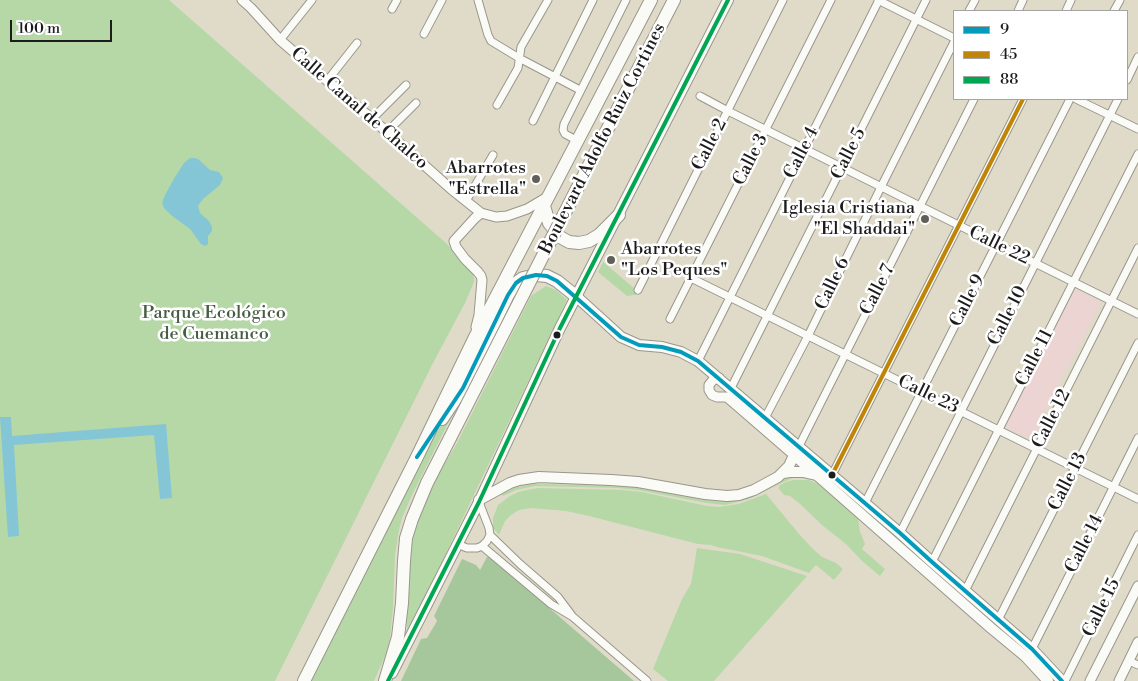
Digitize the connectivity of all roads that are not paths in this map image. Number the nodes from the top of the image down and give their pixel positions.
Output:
1 (242, 0) edge
2 (312, 0) edge
3 (397, 0) edge
4 (442, 0) edge
5 (478, 0) edge
6 (548, 0) edge
7 (593, 0) edge
8 (626, 0) edge
9 (651, 0) edge
10 (674, 0) edge
11 (728, 0) edge
12 (783, 0) edge
13 (831, 0) edge
14 (878, 0) edge
15 (926, 0) edge
16 (392, 9) dead end
17 (916, 19) junction
18 (424, 34) dead end
19 (953, 38) edge
20 (280, 40) junction
21 (357, 43) dead end
22 (953, 44) edge
23 (1138, 57) edge
24 (519, 58) junction
25 (555, 77) junction
26 (1128, 78) edge
27 (327, 81) junction
28 (406, 85) dead end
29 (580, 90) junction
30 (700, 96) dead end
31 (973, 100) edge
32 (1022, 100) edge
33 (1069, 100) edge
34 (1078, 100) edge
35 (1118, 100) edge
36 (416, 103) dead end
37 (497, 104) dead end
38 (728, 111) junction
39 (1110, 115) junction
40 (372, 119) junction
41 (532, 120) dead end
42 (766, 130) junction
43 (1138, 130) edge
44 (387, 132) junction
45 (578, 141) junction
46 (804, 149) junction
47 (1138, 154) edge
48 (493, 155) dead end
49 (842, 168) junction
50 (881, 187) junction
51 (466, 201) junction
52 (546, 201) junction
53 (920, 206) junction
54 (478, 215) junction
55 (619, 215) junction
56 (959, 226) junction
57 (997, 244) junction
58 (1138, 248) edge
59 (1035, 263) junction
60 (690, 278) junction
61 (1074, 282) junction
62 (638, 290) dead end
63 (576, 297) junction
64 (730, 298) junction
65 (1111, 301) junction
66 (1138, 314) edge
67 (767, 316) junction
68 (670, 319) dead end
69 (808, 336) junction
70 (474, 339) junction
71 (1138, 343) edge
72 (846, 355) junction
73 (698, 360) junction
74 (884, 373) junction
75 (719, 378) junction
76 (731, 388) junction
77 (922, 392) junction
78 (960, 411) junction
79 (764, 418) junction
80 (999, 430) junction
81 (1138, 438) edge
82 (1037, 449) junction
83 (796, 451) junction
84 (417, 457) junction
85 (1075, 468) junction
86 (780, 475) junction
87 (817, 475) junction
88 (832, 475) junction
89 (1114, 487) junction
90 (1138, 499) edge
91 (479, 501) junction
92 (865, 504) junction
93 (900, 533) junction
94 (490, 535) junction
95 (1138, 535) edge
96 (458, 544) junction
97 (482, 546) junction
98 (932, 562) junction
99 (520, 564) junction
100 (514, 572) junction
101 (1138, 586) edge
102 (965, 591) junction
103 (573, 617) junction
104 (998, 620) junction
105 (1138, 642) edge
106 (1032, 649) junction
107 (1129, 661) junction
108 (1138, 665) edge
109 (304, 681) edge
110 (386, 681) edge
111 (647, 681) edge
112 (1048, 681) edge
113 (1062, 681) edge
114 (1065, 681) edge
115 (1090, 681) edge
116 (1119, 681) edge

1 - 20 street, Calle Canal de Chalco
2 - 20 street
3 - 16 street
4 - 18 street
5 - 24 street
6 - 24 street
7 - 25 street
8 - 29 street
9 - 45 highway
10 - 110 highway, Boulevard Adolfo Ruiz Cortines, bridge
11 - 55 main road
12 - 38 street, Calle 2
13 - 42 street, Calle 3
14 - 17 street
14 - 46 street, Calle 4
15 - 17 street, Calle 5
17 - 19 street
17 - 49 street, Calle 5
20 - 27 street, Calle Canal de Chalco
21 - 27 street
22 - 50 street, Calle 6
23 - 26 street
24 - 25 street
24 - 37 street
25 - 29 street
25 - 41 street
27 - 40 street, Calle Canal de Chalco
28 - 40 street
29 - 45 street
30 - 38 street, Calle 22
31 - 53 street, Calle 7
32 - 56 street
33 - 57 street, Calle 9
34 - 39 street
35 - 39 street, Calle 10
36 - 44 street
38 - 42 street, Calle 22
38 - 62 street, Calle 2
39 - 43 street
39 - 59 street, Calle 10
40 - 44 street, Calle Canal de Chalco
42 - 46 street, Calle 22
42 - 60 street, Calle 3
44 - 51 street, Calle Canal de Chalco
45 - 52 highway
46 - 49 street, Calle 22
46 - 64 street, Calle 4
47 - 61 street, Calle 11
48 - 51 street
49 - 50 street, Calle 22
49 - 67 street, Calle 5
50 - 53 street, Calle 22
50 - 69 street, Calle 6
51 - 54 street, Calle Canal de Chalco
52 - 54 street
52 - 55 highway
52 - 70 highway
53 - 56 street, Calle 22
53 - 72 street, Calle 7
54 - 70 street
55 - 63 main road
56 - 57 street, Calle 22
56 - 74 street
57 - 59 street, Calle 22
57 - 77 street, Calle 9
58 - 65 street, Calle 12
59 - 61 street, Calle 22
59 - 78 street, Calle 10
60 - 64 street, Calle 23
60 - 68 street, Calle 3
61 - 65 street, Calle 22
61 - 80 street, Calle 11
63 - 73 main road
63 - 84 highway
63 - 91 main road
64 - 67 street, Calle 23
64 - 73 street, Calle 4
65 - 66 street, Calle 22
65 - 82 street, Calle 12
67 - 69 street, Calle 23
67 - 76 street, Calle 5
69 - 72 street, Calle 23
69 - 79 street, Calle 6
70 - 84 highway
71 - 85 street, Calle 13
72 - 74 street, Calle 23
72 - 83 street, Calle 7
73 - 75 main road
74 - 77 street, Calle 23
74 - 88 street
75 - 76 main road
75 - 83 street
76 - 79 main road
77 - 78 street, Calle 23
77 - 92 street, Calle 9
78 - 80 street, Calle 23
78 - 93 street, Calle 10
79 - 83 main road
80 - 82 street, Calle 23
80 - 98 street, Calle 11
81 - 89 street, Calle 14
82 - 85 street, Calle 23
82 - 102 street, Calle 12
83 - 86 main road
83 - 87 main road
83 - 88 main road
84 - 109 highway
85 - 89 street, Calle 23
85 - 104 street, Calle 13
86 - 87 main road
86 - 91 main road
87 - 112 main road
88 - 92 main road
89 - 90 street, Calle 23
89 - 106 street, Calle 14
91 - 94 street
91 - 96 main road
92 - 93 main road
93 - 98 main road
94 - 97 street
94 - 99 street
95 - 114 street, Calle 15
96 - 97 street
96 - 110 main road
97 - 100 street
98 - 102 main road
99 - 100 street
99 - 103 street
100 - 103 street
101 - 115 street
102 - 104 main road
103 - 111 street
104 - 106 main road
105 - 107 street
106 - 113 main road
107 - 108 street
107 - 116 street

